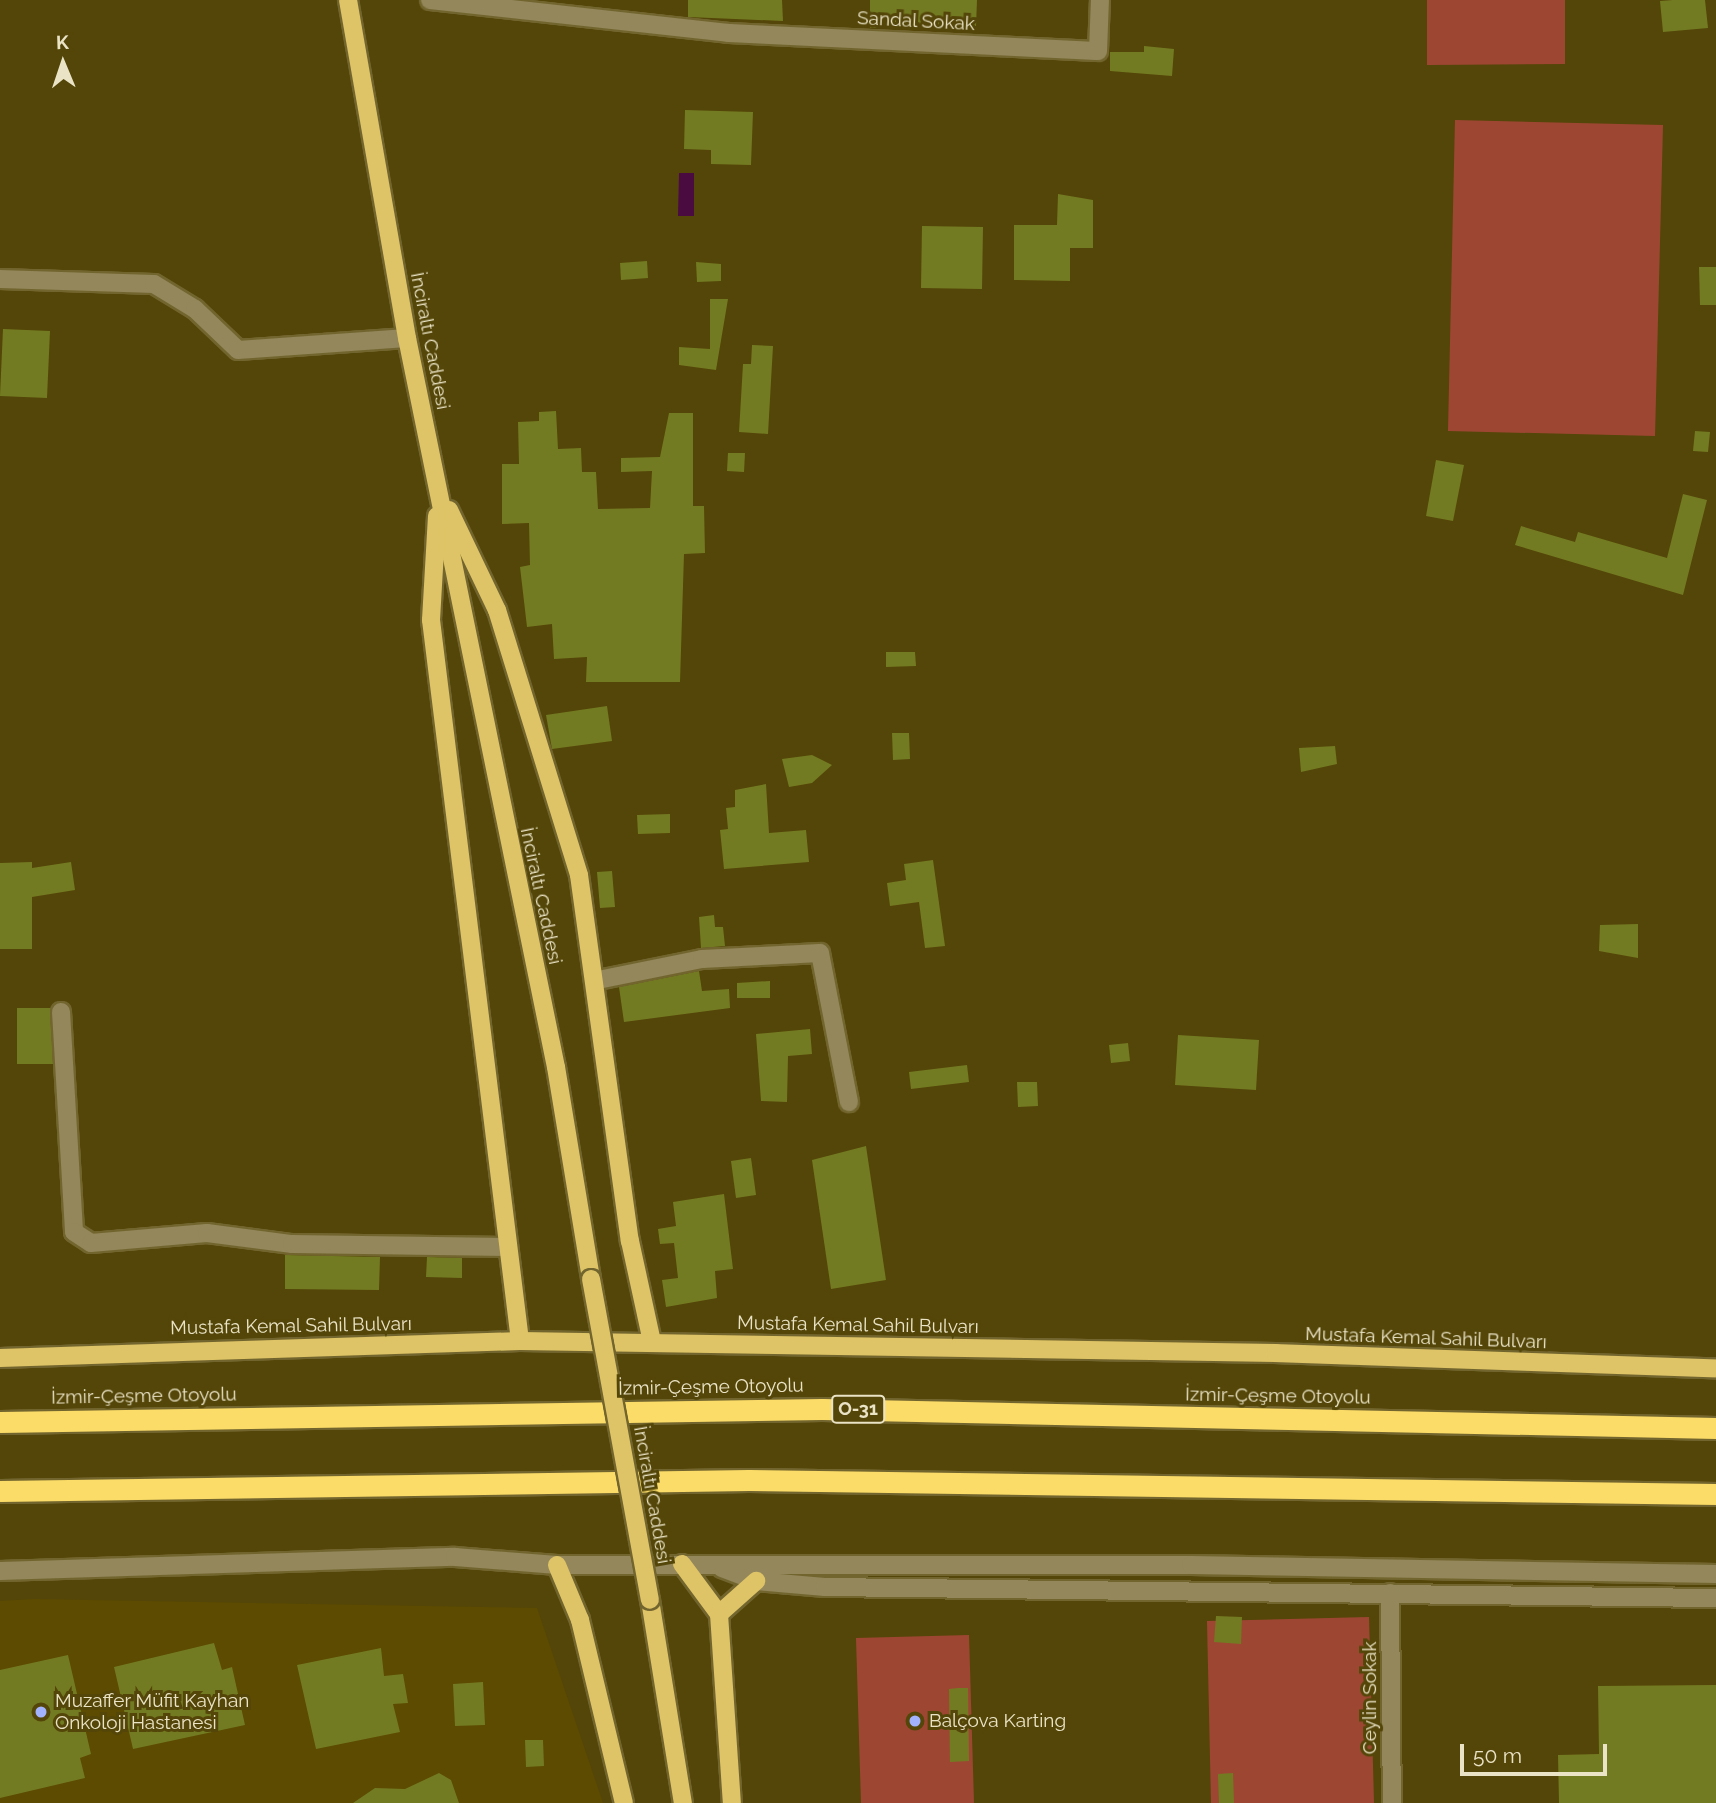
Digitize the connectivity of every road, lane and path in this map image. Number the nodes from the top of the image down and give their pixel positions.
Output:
1 (348, 0) edge
2 (430, 0) edge
3 (1100, 0) edge
4 (0, 279) edge
5 (407, 338) junction
6 (439, 488) junction
7 (598, 980) junction
8 (61, 1012) dead end
9 (849, 1102) dead end
10 (506, 1247) junction
11 (520, 1341) junction
12 (652, 1342) junction
13 (0, 1357) edge
14 (1716, 1368) edge
15 (0, 1422) edge
16 (1716, 1428) edge
17 (0, 1490) edge
18 (1716, 1494) edge
19 (709, 1563) junction
20 (682, 1564) junction
21 (556, 1565) junction
22 (0, 1571) edge
23 (1716, 1574) edge
24 (756, 1581) junction
25 (1390, 1593) junction
26 (1716, 1598) edge
27 (719, 1614) junction
28 (624, 1803) edge
29 (683, 1803) edge
30 (732, 1803) edge
31 (1392, 1803) edge

1 - 5 main road, İnciraltı Caddesi
2 - 3 street, Sandal Sokak
4 - 5 street
5 - 6 main road, İnciraltı Caddesi
6 - 7 main road
6 - 10 main road
6 - 29 main road, İnciraltı Caddesi, bridge
7 - 9 street
7 - 12 main road
8 - 10 street
10 - 11 main road
11 - 12 main road, Mustafa Kemal Sahil Bulvarı
11 - 13 main road, Mustafa Kemal Sahil Bulvarı
12 - 14 main road, Mustafa Kemal Sahil Bulvarı
15 - 16 highway, İzmir-Çeşme Otoyolu / O-31
17 - 18 highway
19 - 20 street
19 - 23 street
19 - 24 street
20 - 21 street
20 - 27 main road
21 - 22 street
21 - 28 main road
24 - 25 street
24 - 27 main road
25 - 26 street
25 - 31 street, Ceylin Sokak
27 - 30 main road

